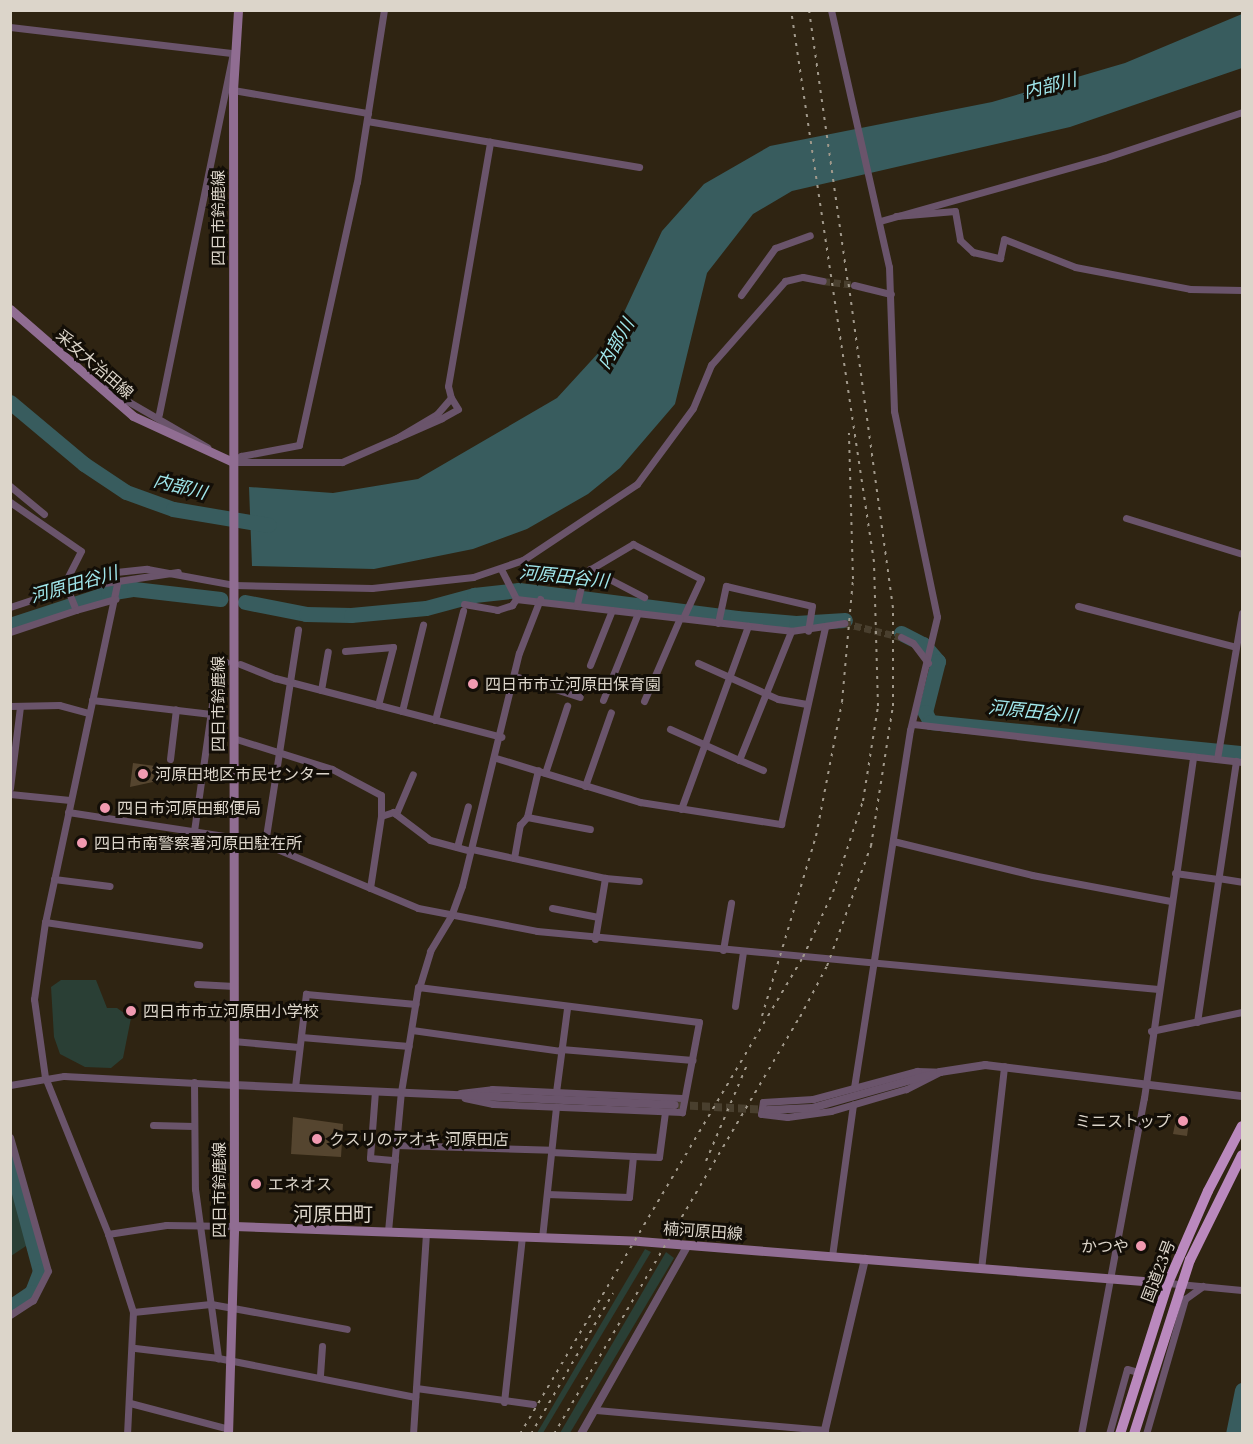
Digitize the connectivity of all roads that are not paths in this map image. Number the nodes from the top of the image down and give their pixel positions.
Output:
1 (238, 10) edge
2 (384, 10) edge
3 (831, 10) edge
4 (10, 27) edge
5 (233, 53) junction
6 (233, 90) junction
7 (1242, 112) edge
8 (367, 117) junction
9 (490, 142) junction
10 (639, 167) dead end
11 (896, 216) junction
12 (880, 221) junction
13 (810, 235) dead end
14 (823, 281) tunnel mouth
15 (854, 285) tunnel mouth
16 (1242, 290) edge
17 (891, 294) junction
18 (741, 295) dead end
19 (10, 309) edge
20 (87, 379) junction
21 (451, 398) junction
22 (159, 415) junction
23 (395, 439) junction
24 (214, 456) junction
25 (233, 462) junction
26 (10, 486) edge
27 (10, 502) edge
28 (44, 514) dead end
29 (1126, 518) dead end
30 (1242, 554) edge
31 (501, 569) junction
32 (590, 570) junction
33 (178, 572) junction
34 (234, 582) junction
35 (117, 586) junction
36 (69, 588) junction
37 (514, 596) junction
38 (645, 597) dead end
39 (116, 598) junction
40 (540, 600) junction
41 (577, 603) junction
42 (1078, 606) dead end
43 (10, 608) edge
44 (76, 609) junction
45 (612, 610) junction
46 (638, 613) junction
47 (1242, 613) edge
48 (683, 615) junction
49 (719, 618) junction
50 (844, 623) tunnel mouth
51 (423, 625) dead end
52 (809, 625) junction
53 (748, 626) junction
54 (825, 627) junction
55 (298, 630) dead end
56 (792, 631) junction
57 (10, 632) edge
58 (901, 637) tunnel mouth
59 (1236, 647) junction
60 (345, 651) dead end
61 (328, 652) dead end
62 (929, 660) junction
63 (226, 662) dead end
64 (698, 663) dead end
65 (240, 664) dead end
66 (590, 665) dead end
67 (514, 676) junction
68 (728, 678) junction
69 (288, 681) junction
70 (321, 690) junction
71 (766, 694) junction
72 (579, 698) dead end
73 (92, 700) junction
74 (603, 700) dead end
75 (644, 701) dead end
76 (807, 704) junction
77 (378, 705) junction
78 (10, 706) edge
79 (567, 706) dead end
80 (20, 707) junction
81 (176, 709) junction
82 (402, 711) junction
83 (611, 712) dead end
84 (89, 713) junction
85 (211, 714) junction
86 (435, 720) junction
87 (913, 724) junction
88 (670, 729) dead end
89 (501, 737) junction
90 (233, 738) junction
91 (702, 744) junction
92 (278, 750) junction
93 (1218, 753) junction
94 (1192, 756) junction
95 (496, 758) junction
96 (170, 759) dead end
97 (739, 760) junction
98 (1239, 761) edge
99 (763, 770) dead end
100 (541, 772) junction
101 (412, 774) dead end
102 (585, 786) junction
103 (10, 788) edge
104 (10, 794) edge
105 (70, 800) junction
106 (468, 806) dead end
107 (681, 809) junction
108 (68, 812) junction
109 (396, 814) junction
110 (381, 816) junction
111 (527, 817) junction
112 (590, 829) dead end
113 (194, 831) junction
114 (233, 838) junction
115 (893, 841) junction
116 (265, 843) junction
117 (457, 847) junction
118 (472, 850) junction
119 (514, 858) junction
120 (1175, 873) junction
121 (605, 878) junction
122 (54, 879) junction
123 (1218, 879) junction
124 (639, 881) dead end
125 (1242, 882) edge
126 (110, 886) dead end
127 (370, 888) junction
128 (1171, 901) junction
129 (731, 903) dead end
130 (552, 909) dead end
131 (452, 916) junction
132 (598, 917) junction
133 (45, 922) junction
134 (594, 939) junction
135 (199, 945) dead end
136 (723, 950) junction
137 (743, 952) junction
138 (871, 963) junction
139 (197, 984) dead end
140 (234, 986) junction
141 (419, 988) junction
142 (1158, 989) junction
143 (416, 1005) junction
144 (735, 1006) dead end
145 (567, 1009) junction
146 (1242, 1012) edge
147 (1197, 1022) junction
148 (412, 1030) junction
149 (1151, 1031) junction
150 (301, 1037) junction
151 (233, 1041) junction
152 (409, 1046) junction
153 (299, 1047) junction
154 (561, 1050) junction
155 (693, 1060) junction
156 (1004, 1066) junction
157 (940, 1072) junction
158 (45, 1077) junction
159 (194, 1082) junction
160 (1146, 1083) junction
161 (234, 1084) junction
162 (10, 1085) edge
163 (295, 1087) junction
164 (854, 1088) junction
165 (375, 1091) junction
166 (401, 1092) junction
167 (556, 1092) junction
168 (453, 1093) junction
169 (1242, 1096) edge
170 (682, 1098) junction
171 (853, 1104) junction
172 (675, 1105) tunnel mouth
173 (556, 1107) junction
174 (768, 1110) tunnel mouth
175 (665, 1112) junction
176 (153, 1125) dead end
177 (194, 1126) junction
178 (1242, 1126) edge
179 (10, 1137) edge
180 (396, 1145) junction
181 (551, 1151) junction
182 (1242, 1155) edge
183 (633, 1156) junction
184 (395, 1160) junction
185 (547, 1194) junction
186 (199, 1225) junction
187 (234, 1226) junction
188 (388, 1232) junction
189 (426, 1233) junction
190 (108, 1234) junction
191 (522, 1237) junction
192 (542, 1238) junction
193 (688, 1245) junction
194 (832, 1256) junction
195 (865, 1259) junction
196 (981, 1269) junction
197 (1113, 1279) junction
198 (1168, 1283) junction
199 (1182, 1285) junction
200 (1203, 1286) junction
201 (1242, 1290) edge
202 (211, 1304) junction
203 (234, 1309) junction
204 (133, 1312) junction
205 (10, 1316) edge
206 (347, 1329) dead end
207 (322, 1346) dead end
208 (135, 1348) junction
209 (218, 1359) junction
210 (233, 1359) junction
211 (1138, 1372) junction
212 (320, 1375) junction
213 (416, 1388) junction
214 (415, 1396) junction
215 (504, 1402) junction
216 (130, 1403) junction
217 (533, 1404) dead end
218 (596, 1410) junction
219 (231, 1432) edge
220 (825, 1432) edge
221 (127, 1434) edge
222 (413, 1434) edge
223 (582, 1434) edge
224 (1081, 1434) edge
225 (1109, 1434) edge
226 (1120, 1434) edge
227 (1134, 1434) edge
228 (1146, 1434) edge

1 - 5 main road, 四日市鈴鹿線
2 - 8 street
3 - 12 street
4 - 5 street
5 - 6 main road, 四日市鈴鹿線
5 - 22 street
6 - 8 street
6 - 25 main road, 四日市鈴鹿線
7 - 11 street
8 - 9 street
8 - 25 street
9 - 10 street
9 - 21 street
11 - 12 street
11 - 16 street
12 - 17 street
13 - 18 street
14 - 31 street
15 - 17 street
17 - 62 street
19 - 20 main road, 采女大治田線
20 - 22 street
20 - 24 main road, 采女大治田線
21 - 23 street
21 - 23 street
22 - 24 street
23 - 25 street
24 - 25 main road, 采女大治田線
25 - 34 main road, 四日市鈴鹿線
26 - 28 street
27 - 36 street
29 - 30 street
31 - 34 street
31 - 37 street
32 - 38 street
32 - 41 street
32 - 48 street
33 - 34 street
33 - 35 street
33 - 36 street
34 - 90 main road, 四日市鈴鹿線
35 - 36 street
35 - 39 street
36 - 43 street
36 - 44 street
37 - 40 street
37 - 86 street
39 - 44 street
39 - 73 street
40 - 41 street
40 - 67 street
41 - 45 street
42 - 59 street
44 - 57 street
45 - 46 street
45 - 66 street
46 - 48 street
46 - 74 street
47 - 59 street
48 - 49 street
48 - 75 street
49 - 52 street
49 - 53 street
50 - 54 street
51 - 82 street
52 - 54 street
52 - 56 street
53 - 56 street
53 - 68 street
54 - 76 street
55 - 69 street
56 - 71 street
58 - 62 street
59 - 93 street
60 - 77 street
61 - 70 street
62 - 87 street
63 - 85 street
64 - 68 street
65 - 69 street
67 - 72 street
67 - 89 street
68 - 71 street
68 - 91 street
69 - 70 street
69 - 92 street
70 - 77 street
71 - 76 street
71 - 97 street
73 - 81 street
73 - 84 street
76 - 107 street
77 - 82 street
78 - 80 street
79 - 100 street
80 - 84 street
80 - 103 street
81 - 85 street
81 - 96 street
82 - 86 street
83 - 102 street
84 - 105 street
85 - 113 street
86 - 89 street
87 - 94 street
87 - 115 street
88 - 91 street
89 - 95 street
90 - 92 street
90 - 114 main road, 四日市鈴鹿線
91 - 97 street
91 - 107 street
92 - 110 street
92 - 116 street
93 - 94 street
93 - 98 street
94 - 120 street
95 - 100 street
95 - 118 street
97 - 99 street
98 - 123 street
100 - 102 street
100 - 111 street
101 - 109 street
102 - 107 street
104 - 105 street
105 - 108 street
106 - 117 street
108 - 113 street
108 - 122 street
109 - 110 street
109 - 117 street
110 - 127 street
111 - 112 street
111 - 119 street
113 - 114 street
114 - 116 street
114 - 140 main road, 四日市鈴鹿線
115 - 128 street
115 - 138 street
116 - 127 street
117 - 118 street
118 - 119 street
118 - 131 street
119 - 121 street
120 - 123 street
120 - 128 street
121 - 124 street
121 - 132 street
122 - 126 street
122 - 133 street
123 - 125 street
123 - 147 street
127 - 131 street
128 - 142 street
129 - 136 street
130 - 132 street
131 - 134 street
131 - 141 street
132 - 134 street
133 - 135 street
133 - 158 street
134 - 136 street
136 - 137 street
137 - 138 street
137 - 144 street
138 - 142 street
138 - 164 street
139 - 140 street
140 - 151 main road, 四日市鈴鹿線
141 - 143 street
141 - 145 street
142 - 149 street
143 - 148 street
143 - 150 street
145 - 154 street
145 - 155 street
146 - 147 street
147 - 149 street
148 - 152 street
148 - 154 street
149 - 160 street
150 - 152 street
150 - 153 street
151 - 153 street
151 - 161 main road, 四日市鈴鹿線
152 - 166 street
153 - 163 street
154 - 155 street
154 - 167 street
155 - 170 street
156 - 157 street
156 - 160 street
156 - 196 street
157 - 164 street
157 - 171 street
157 - 174 street
158 - 159 street
158 - 162 street
158 - 190 street
159 - 161 street
159 - 177 street
160 - 169 street
160 - 197 street
161 - 163 street
161 - 187 main road, 四日市鈴鹿線
163 - 165 street
164 - 171 street
165 - 166 street
165 - 184 street
166 - 168 street
166 - 180 street
167 - 168 street
167 - 170 street
168 - 172 street
168 - 173 street
170 - 175 street
171 - 194 street
173 - 175 street
173 - 181 street
175 - 183 street
176 - 177 street
177 - 186 street
178 - 198 highway, 国道23号
179 - 205 street
180 - 181 street
180 - 184 street
181 - 183 street
181 - 185 street
182 - 199 highway, 国道23号
183 - 185 street
184 - 188 street
185 - 192 street
186 - 187 street
186 - 190 street
186 - 202 street
187 - 188 main road, 楠河原田線
187 - 203 main road, 四日市鈴鹿線
188 - 189 main road, 楠河原田線
189 - 191 main road, 楠河原田線
189 - 213 street
190 - 204 street
191 - 192 main road, 楠河原田線
191 - 215 street
192 - 193 main road, 楠河原田線
193 - 194 main road, 楠河原田線
193 - 218 street
194 - 195 main road, 楠河原田線
195 - 196 main road, 楠河原田線
195 - 220 street
196 - 197 main road, 楠河原田線
197 - 198 main road, 楠河原田線
197 - 224 street
198 - 199 street
198 - 211 highway, 国道23号
199 - 200 street
199 - 227 highway, 国道23号
200 - 201 street
200 - 228 street
202 - 203 street
202 - 204 street
202 - 209 street
203 - 206 street
203 - 210 main road, 四日市鈴鹿線
204 - 208 street
207 - 212 street
208 - 209 street
208 - 216 street
209 - 210 street
210 - 212 street
210 - 219 main road, 四日市鈴鹿線
211 - 225 street
211 - 226 highway, 国道23号
212 - 214 street
213 - 214 street
213 - 215 street
214 - 222 street
215 - 217 street
216 - 219 street
216 - 221 street
218 - 220 street
218 - 223 street

